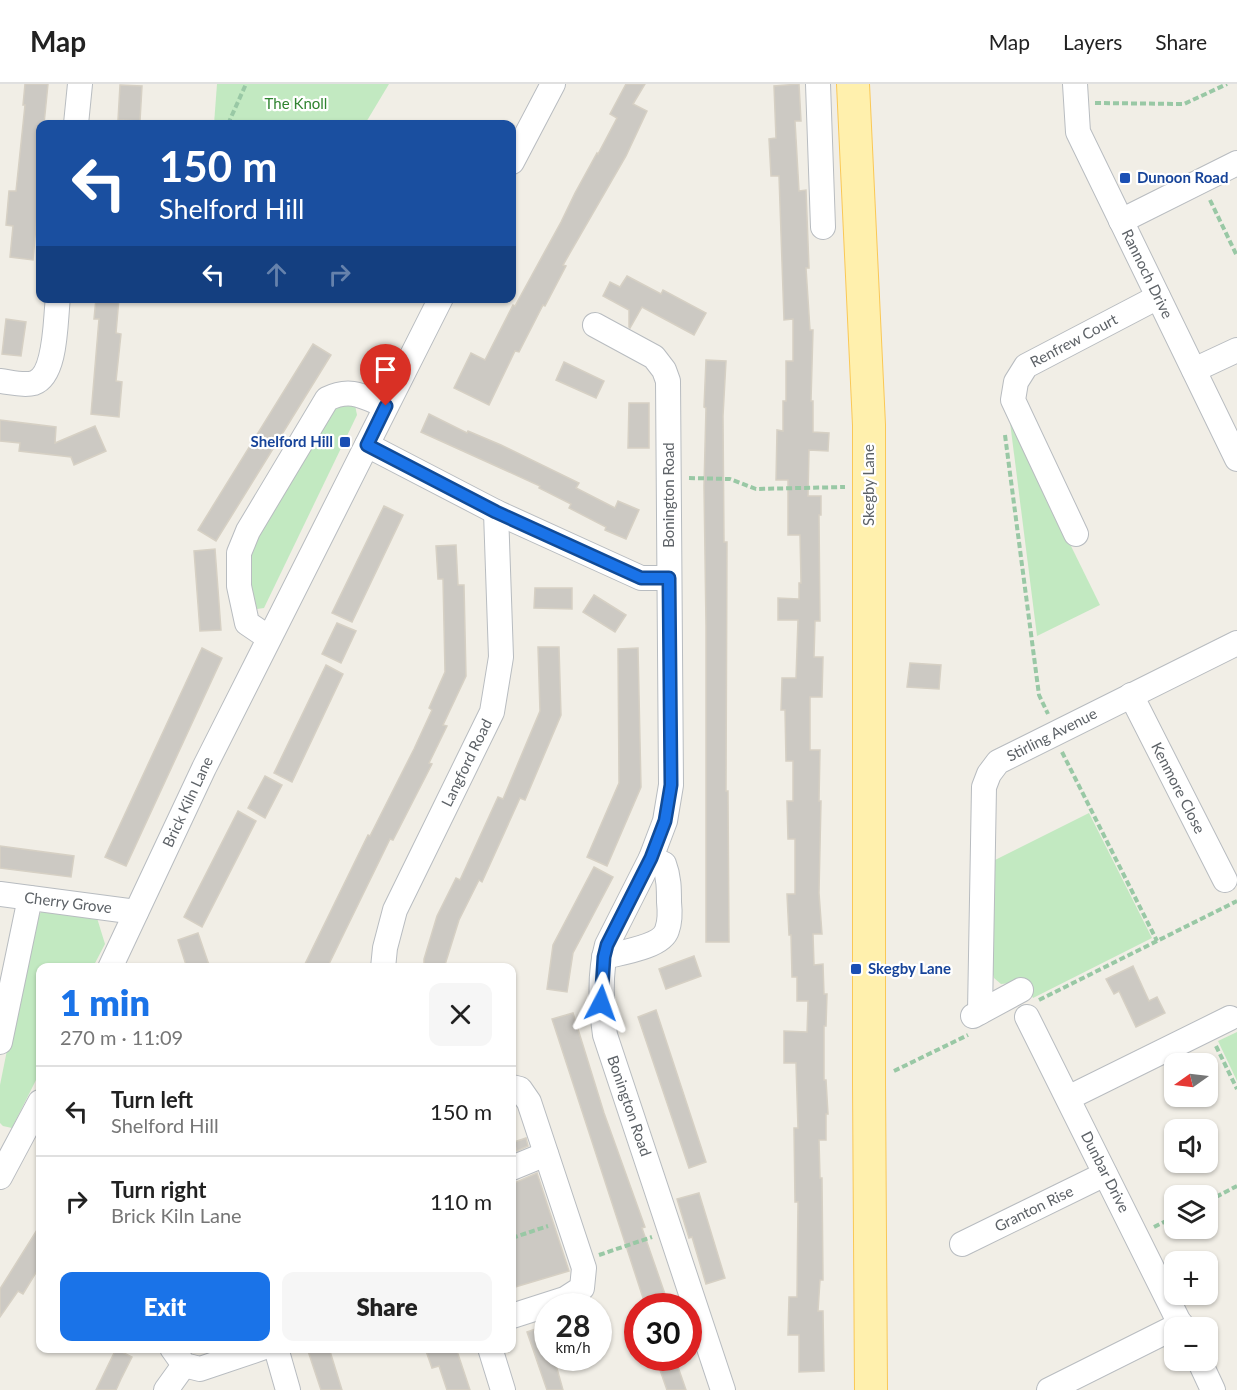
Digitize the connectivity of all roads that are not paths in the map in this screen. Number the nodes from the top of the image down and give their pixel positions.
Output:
1 (80, 84) edge
2 (553, 84) edge
3 (818, 84) edge
4 (853, 84) edge
5 (1076, 94) edge
6 (76, 120) edge
7 (516, 154) edge
8 (1237, 163) edge
9 (1121, 221) junction
10 (823, 226) dead end
11 (1158, 297) junction
12 (57, 303) edge
13 (438, 303) edge
14 (595, 325) dead end
15 (1237, 350) edge
16 (1194, 370) junction
17 (0, 381) edge
18 (386, 406) junction
19 (367, 445) junction
20 (1237, 459) edge
21 (496, 512) junction
22 (1076, 534) dead end
23 (669, 578) junction
24 (269, 638) junction
25 (1237, 642) edge
26 (1131, 695) junction
27 (651, 858) junction
28 (1225, 880) dead end
29 (0, 894) edge
30 (30, 898) junction
31 (136, 912) junction
32 (604, 957) junction
33 (112, 963) edge
34 (384, 963) edge
35 (1027, 1004) joint
36 (1230, 1018) dead end
37 (0, 1042) edge
38 (516, 1088) edge
39 (1068, 1098) junction
40 (36, 1107) edge
41 (6, 1146) edge
42 (546, 1154) junction
43 (516, 1165) edge
44 (1106, 1174) junction
45 (0, 1176) edge
46 (962, 1244) dead end
47 (516, 1315) edge
48 (1177, 1317) edge
49 (1164, 1334) edge
50 (247, 1353) edge
51 (277, 1353) edge
52 (492, 1353) edge
53 (178, 1357) edge
54 (1204, 1371) edge
55 (166, 1390) edge
56 (288, 1390) edge
57 (503, 1390) edge
58 (723, 1390) edge
59 (871, 1390) edge
60 (1049, 1390) edge
61 (1213, 1390) edge

1 - 6 street
2 - 7 street
3 - 10 street
4 - 59 main road, Skegby Lane
5 - 9 street, Rannoch Drive
8 - 9 street
9 - 11 street, Rannoch Drive
11 - 16 street, Rannoch Drive
11 - 22 street, Renfrew Court
12 - 17 street
13 - 18 street, Brick Kiln Lane
14 - 23 street, Bonington Road
15 - 16 street
16 - 20 street, Rannoch Drive
18 - 19 street, Brick Kiln Lane
18 - 24 street
19 - 21 street
19 - 24 street, Brick Kiln Lane
21 - 23 street
21 - 34 street, Langford Road
23 - 27 street, Bonington Road
24 - 31 street, Brick Kiln Lane
25 - 26 street, Stirling Avenue
26 - 28 street, Kenmore Close
26 - 35 street, Stirling Avenue
27 - 32 street, Bonington Road
27 - 32 street
29 - 30 street, Cherry Grove
30 - 31 street, Cherry Grove
30 - 37 street
31 - 33 street, Brick Kiln Lane
32 - 58 street, Bonington Road
35 - 39 street, Dunbar Drive
36 - 39 street
38 - 42 street
39 - 44 street, Dunbar Drive
40 - 41 street
41 - 45 street
42 - 43 street
42 - 47 street
44 - 46 street, Granton Rise
44 - 48 street, Dunbar Drive
49 - 60 street
50 - 53 street
51 - 56 street
52 - 57 street
53 - 55 street
54 - 61 street

